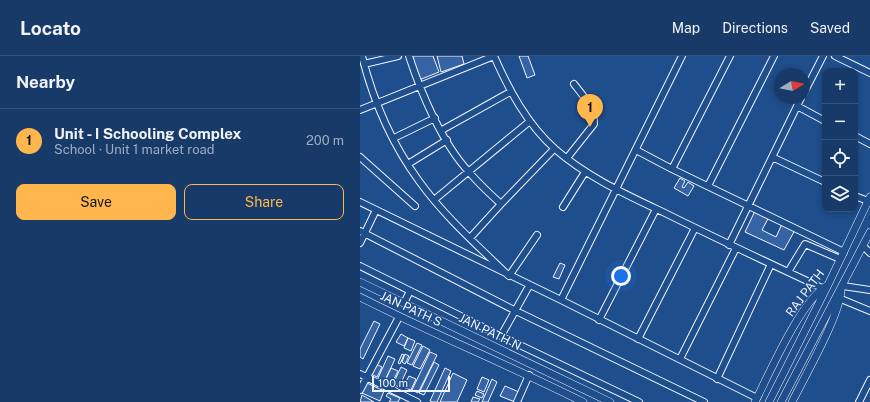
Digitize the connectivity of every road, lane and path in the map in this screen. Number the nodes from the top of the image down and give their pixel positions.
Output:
1 (362, 56) edge
2 (398, 56) edge
3 (409, 56) edge
4 (494, 56) edge
5 (682, 56) edge
6 (730, 56) edge
7 (774, 56) edge
8 (823, 56) edge
9 (835, 56) edge
10 (364, 64) junction
11 (870, 73) edge
12 (810, 81) edge
13 (574, 84) dead end
14 (419, 87) junction
15 (510, 92) junction
16 (376, 103) junction
17 (797, 106) joint
18 (360, 110) edge
19 (435, 118) junction
20 (822, 119) edge
21 (530, 121) junction
22 (442, 130) junction
23 (394, 138) junction
24 (858, 138) edge
25 (447, 140) junction
26 (870, 144) edge
27 (554, 149) junction
28 (636, 150) junction
29 (772, 157) junction
30 (360, 158) edge
31 (567, 158) junction
32 (408, 164) junction
33 (672, 169) junction
34 (468, 172) junction
35 (585, 172) junction
36 (822, 181) edge
37 (708, 186) junction
38 (617, 189) junction
39 (858, 197) edge
40 (869, 199) edge
41 (434, 200) junction
42 (360, 202) edge
43 (501, 204) junction
44 (749, 205) junction
45 (415, 206) dead end
46 (563, 207) dead end
47 (656, 209) junction
48 (376, 210) junction
49 (694, 228) junction
50 (362, 232) edge
51 (870, 232) edge
52 (537, 235) dead end
53 (470, 238) junction
54 (360, 243) edge
55 (729, 245) junction
56 (863, 246) junction
57 (736, 248) junction
58 (870, 253) edge
59 (842, 256) junction
60 (771, 264) junction
61 (360, 266) edge
62 (788, 272) junction
63 (509, 276) junction
64 (360, 282) edge
65 (529, 286) junction
66 (825, 286) junction
67 (842, 288) junction
68 (870, 290) edge
69 (410, 291) junction
70 (360, 297) edge
71 (841, 299) junction
72 (561, 300) junction
73 (404, 303) junction
74 (516, 311) junction
75 (870, 311) edge
76 (399, 317) junction
77 (599, 320) junction
78 (500, 336) junction
79 (638, 339) junction
80 (680, 359) junction
81 (363, 375) edge
82 (530, 375) junction
83 (717, 379) junction
84 (870, 380) edge
85 (360, 390) edge
86 (756, 400) edge
87 (412, 401) edge
88 (517, 402) edge
89 (583, 402) edge
90 (610, 402) edge
91 (639, 402) edge
92 (704, 402) edge
93 (769, 402) edge
94 (781, 402) edge
95 (792, 402) edge
96 (859, 402) edge

1 - 10 street
2 - 10 street
3 - 14 street
4 - 14 street
4 - 15 street
5 - 28 street
6 - 33 street
7 - 37 street
8 - 12 street
9 - 11 street
10 - 16 street
13 - 31 street
14 - 16 street
14 - 19 street
15 - 21 street
15 - 22 street
16 - 18 street
16 - 23 street
17 - 20 street
17 - 29 street
19 - 22 street
19 - 23 street
21 - 27 street
21 - 34 street
22 - 25 street
23 - 32 street
24 - 26 street
25 - 32 street
25 - 34 street
27 - 31 street
27 - 43 street
28 - 33 street
28 - 38 street
29 - 36 street
29 - 44 street
30 - 45 street
31 - 35 street
32 - 41 street
33 - 37 street
34 - 41 street
34 - 43 street
35 - 38 street
35 - 46 street
37 - 44 street
38 - 47 street
38 - 72 street
39 - 40 street
40 - 59 main road, RAJ PATH
41 - 53 street
42 - 48 street
43 - 53 street
44 - 55 street
44 - 59 street
47 - 49 street
47 - 77 street
48 - 50 street
48 - 63 street
49 - 55 street
49 - 79 street
50 - 54 street
50 - 74 street
51 - 56 main road
52 - 63 street
53 - 63 street
55 - 57 street
56 - 58 street
56 - 67 main road
57 - 60 street
57 - 80 street
59 - 62 street
59 - 66 main road, RAJ PATH
60 - 62 street
60 - 83 street
61 - 69 street
62 - 66 street
63 - 65 street
64 - 73 main road, JAN PATH N
65 - 72 street
65 - 74 street
66 - 86 main road, RAJ PATH
66 - 93 main road
67 - 68 street
67 - 71 main road
67 - 94 main road
69 - 73 street
69 - 78 street
70 - 76 main road, JAN PATH S
71 - 75 street
71 - 95 main road
72 - 77 street
73 - 90 main road, JAN PATH N
74 - 78 street
74 - 92 street
76 - 81 street
76 - 82 main road, JAN PATH S
77 - 79 street
78 - 91 street
79 - 80 street
80 - 83 street
81 - 85 street
81 - 87 street
82 - 88 street
82 - 89 main road, JAN PATH S
83 - 86 street
84 - 96 street

